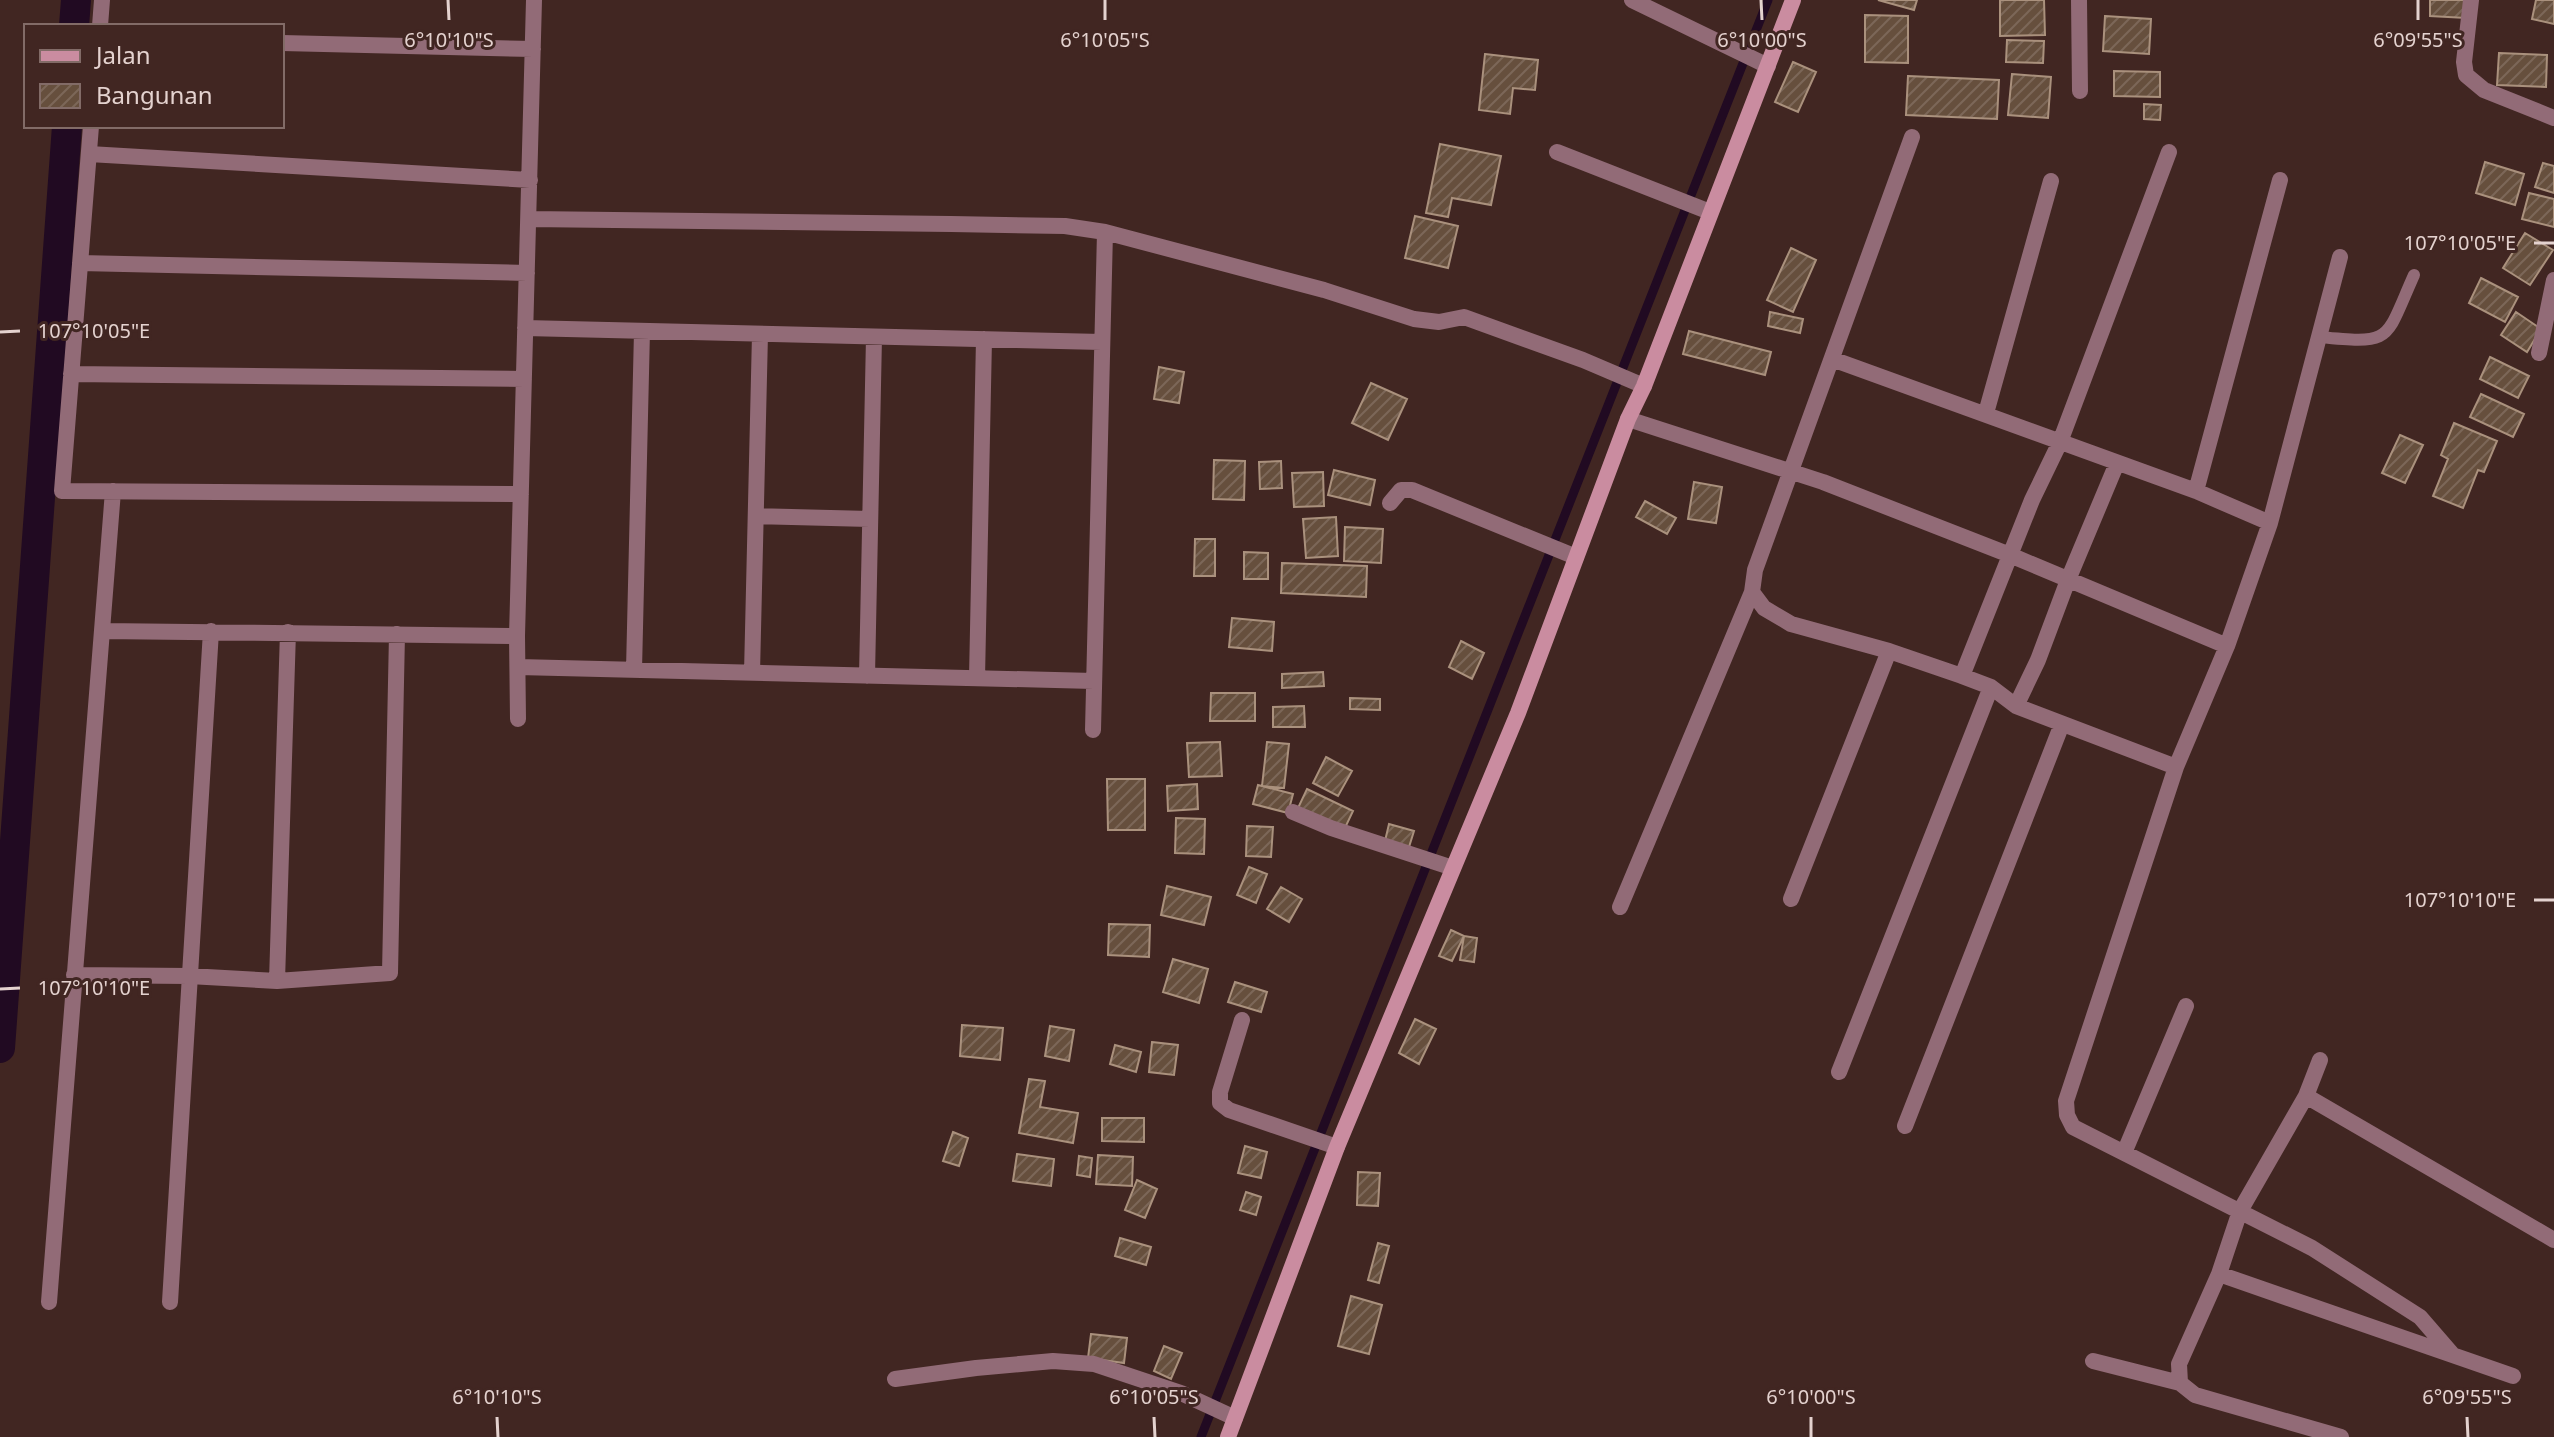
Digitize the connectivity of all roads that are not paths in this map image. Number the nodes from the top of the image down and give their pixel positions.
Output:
1 (102, 0) edge
2 (534, 0) edge
3 (1632, 0) edge
4 (1793, 0) edge
5 (2079, 0) edge
6 (2471, 0) edge
7 (100, 24) edge
8 (284, 43) edge
9 (533, 49) junction
10 (1768, 66) junction
11 (2080, 91) dead end
12 (2554, 118) edge
13 (91, 128) edge
14 (1912, 137) dead end
15 (1557, 152) dead end
16 (2169, 152) dead end
17 (89, 154) junction
18 (530, 180) junction
19 (2280, 180) dead end
20 (2051, 181) dead end
21 (1710, 212) junction
22 (529, 219) junction
23 (1105, 232) junction
24 (2340, 257) dead end
25 (80, 263) junction
26 (527, 273) junction
27 (2414, 275) dead end
28 (2554, 280) edge
29 (525, 328) junction
30 (642, 331) junction
31 (760, 334) junction
32 (874, 337) junction
33 (2319, 337) junction
34 (984, 339) junction
35 (1102, 342) junction
36 (2539, 353) dead end
37 (1832, 359) junction
38 (71, 374) junction
39 (524, 379) junction
40 (1637, 383) junction
41 (1986, 413) junction
42 (1628, 419) junction
43 (2060, 442) junction
44 (2117, 463) junction
45 (1791, 472) junction
46 (113, 491) junction
47 (2196, 491) junction
48 (521, 494) junction
49 (1390, 503) dead end
50 (756, 516) junction
51 (870, 519) junction
52 (2270, 523) junction
53 (2010, 555) junction
54 (1576, 557) junction
55 (2068, 580) junction
56 (1752, 592) junction
57 (102, 631) junction
58 (211, 631) junction
59 (288, 632) junction
60 (397, 634) junction
61 (517, 636) junction
62 (2227, 646) junction
63 (1889, 651) junction
64 (518, 667) junction
65 (634, 670) junction
66 (752, 673) junction
67 (867, 676) junction
68 (1962, 676) junction
69 (977, 678) junction
70 (1094, 681) junction
71 (1991, 687) junction
72 (2016, 706) junction
73 (518, 719) dead end
74 (2062, 724) junction
75 (1093, 730) dead end
76 (2176, 767) junction
77 (1293, 812) dead end
78 (1445, 866) junction
79 (1791, 899) dead end
80 (1620, 907) dead end
81 (74, 975) junction
82 (189, 976) junction
83 (277, 981) junction
84 (2186, 1006) dead end
85 (1242, 1020) dead end
86 (2320, 1060) dead end
87 (1839, 1072) dead end
88 (2306, 1096) junction
89 (1905, 1126) dead end
90 (1329, 1145) junction
91 (2124, 1153) junction
92 (2240, 1211) junction
93 (2554, 1240) edge
94 (2219, 1274) junction
95 (49, 1302) dead end
96 (170, 1302) dead end
97 (2452, 1354) junction
98 (2093, 1361) dead end
99 (2513, 1376) dead end
100 (895, 1379) dead end
101 (2180, 1383) junction
102 (1235, 1418) junction
103 (1228, 1437) edge
104 (2341, 1437) edge

1 - 7 street
2 - 9 street
3 - 10 street
4 - 10 street
5 - 11 street
6 - 12 street
8 - 9 street
9 - 18 street
10 - 21 street
13 - 17 street
14 - 37 street
15 - 21 street
16 - 43 street
17 - 18 street
17 - 25 street
18 - 22 street
19 - 47 street
20 - 41 street
21 - 40 street
22 - 23 street
22 - 26 street
23 - 35 street
23 - 40 street
24 - 33 street
25 - 26 street
25 - 38 street
26 - 29 street
27 - 33 lane
28 - 36 street
29 - 30 street
29 - 39 street
30 - 31 street
30 - 65 street
31 - 32 street
31 - 50 street
32 - 34 street
32 - 51 street
33 - 52 street
34 - 35 street
34 - 69 street
35 - 70 street
37 - 41 street
37 - 45 street
38 - 39 street
38 - 46 street
39 - 48 street
40 - 42 street
41 - 43 street
42 - 45 street
42 - 54 street
43 - 44 street
43 - 53 street
44 - 47 street
44 - 55 street
45 - 53 street
45 - 56 street
46 - 48 street
46 - 57 street
47 - 52 street
48 - 61 street
49 - 54 street
50 - 51 street
50 - 66 street
51 - 67 street
52 - 62 street
53 - 55 street
53 - 68 street
54 - 78 street
55 - 62 street
55 - 72 street
56 - 63 street
56 - 80 street
57 - 58 street
57 - 81 street
58 - 59 street
58 - 82 street
59 - 60 street
59 - 83 street
60 - 61 street
60 - 83 street
61 - 64 street
62 - 76 street
63 - 68 street
63 - 79 street
64 - 65 street
64 - 73 street
65 - 66 street
66 - 67 street
67 - 69 street
68 - 71 street
69 - 70 street
70 - 75 street
71 - 72 street
71 - 87 street
72 - 74 street
74 - 76 street
74 - 89 street
76 - 91 street
77 - 78 street
78 - 90 street
81 - 82 street
81 - 95 street
82 - 83 street
82 - 96 street
84 - 91 street
85 - 90 street
86 - 88 street
88 - 92 street
88 - 93 street
90 - 102 street
91 - 92 street
92 - 94 street
92 - 97 street
94 - 97 street
94 - 101 street
97 - 99 street
98 - 101 street
100 - 102 street
101 - 104 street
102 - 103 street

